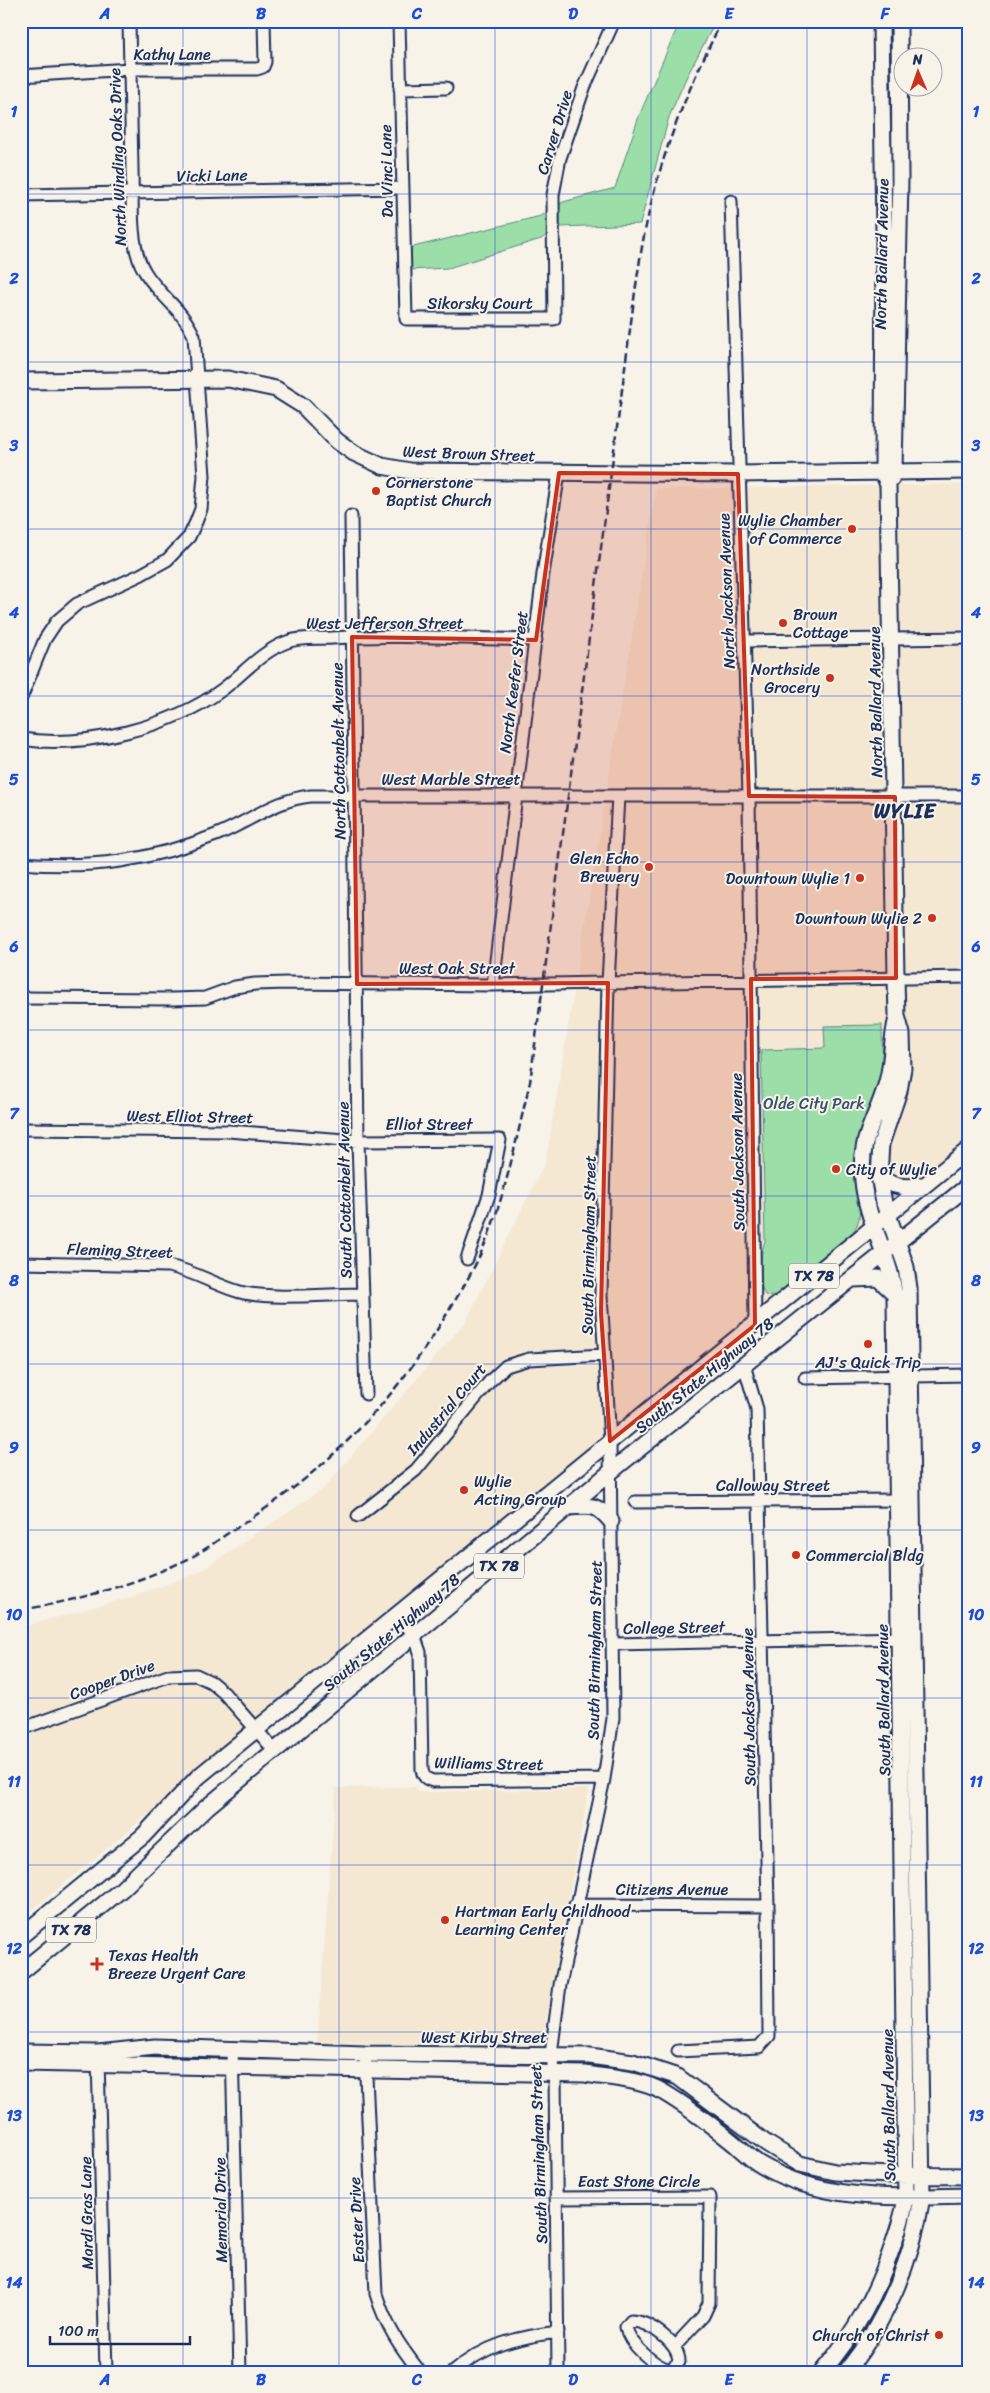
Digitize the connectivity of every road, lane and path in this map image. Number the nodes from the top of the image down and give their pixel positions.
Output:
1 (130, 21) edge
2 (264, 21) edge
3 (399, 21) edge
4 (614, 21) edge
5 (881, 21) edge
6 (900, 21) edge
7 (130, 69) junction
8 (21, 76) edge
9 (446, 88) dead end
10 (400, 89) junction
11 (403, 188) junction
12 (132, 193) junction
13 (21, 195) edge
14 (731, 201) dead end
15 (406, 319) joint
16 (554, 319) joint
17 (197, 379) junction
18 (21, 380) edge
19 (969, 471) edge
20 (559, 473) junction
21 (738, 474) junction
22 (888, 476) junction
23 (351, 516) dead end
24 (352, 637) junction
25 (969, 638) edge
26 (891, 639) junction
27 (536, 640) junction
28 (744, 641) junction
29 (21, 698) edge
30 (21, 739) edge
31 (516, 795) junction
32 (355, 796) junction
33 (618, 796) junction
34 (749, 796) junction
35 (969, 796) edge
36 (895, 797) junction
37 (21, 863) edge
38 (969, 976) edge
39 (896, 978) junction
40 (751, 980) junction
41 (608, 983) junction
42 (357, 984) junction
43 (493, 985) junction
44 (21, 998) edge
45 (897, 1016) junction
46 (21, 1129) edge
47 (358, 1141) junction
48 (969, 1149) edge
49 (879, 1176) junction
50 (924, 1185) junction
51 (969, 1185) edge
52 (888, 1216) junction
53 (874, 1227) junction
54 (897, 1243) junction
55 (885, 1253) junction
56 (467, 1259) dead end
57 (21, 1263) edge
58 (851, 1280) junction
59 (894, 1293) junction
60 (363, 1294) junction
61 (755, 1325) junction
62 (604, 1355) junction
63 (744, 1365) junction
64 (969, 1375) edge
65 (895, 1376) junction
66 (911, 1376) junction
67 (805, 1378) dead end
68 (366, 1394) dead end
69 (610, 1441) junction
70 (610, 1473) junction
71 (912, 1500) junction
72 (896, 1501) junction
73 (634, 1502) dead end
74 (759, 1502) junction
75 (569, 1507) junction
76 (358, 1516) dead end
77 (611, 1521) junction
78 (397, 1614) junction
79 (414, 1635) junction
80 (907, 1638) junction
81 (763, 1642) junction
82 (614, 1644) junction
83 (21, 1729) edge
84 (256, 1730) junction
85 (275, 1751) junction
86 (604, 1779) junction
87 (903, 1862) junction
88 (918, 1862) junction
89 (106, 1867) junction
90 (122, 1889) junction
91 (575, 1905) junction
92 (768, 1906) junction
93 (21, 1936) edge
94 (21, 1972) edge
95 (232, 2048) junction
96 (678, 2051) dead end
97 (21, 2052) edge
98 (551, 2054) junction
99 (98, 2058) junction
100 (365, 2062) junction
101 (21, 2064) edge
102 (232, 2067) junction
103 (555, 2074) junction
104 (915, 2175) junction
105 (969, 2176) edge
106 (969, 2196) edge
107 (906, 2197) junction
108 (922, 2197) junction
109 (556, 2198) junction
110 (558, 2332) junction
111 (674, 2346) junction
112 (106, 2372) edge
113 (240, 2372) edge
114 (420, 2372) edge
115 (453, 2372) edge
116 (558, 2372) edge
117 (822, 2372) edge
118 (846, 2372) edge

1 - 7 street, North Winding Oaks Drive
2 - 7 street, Kathy Lane
3 - 10 street, Da Vinci Lane
4 - 16 street, Carver Drive
5 - 22 main road, North Ballard Avenue
6 - 22 main road, North Ballard Avenue
7 - 8 street, Kathy Lane
7 - 12 street, North Winding Oaks Drive
9 - 10 street
10 - 11 street, Da Vinci Lane
11 - 12 street, Vicki Lane
11 - 15 street, Da Vinci Lane
12 - 13 street, Vicki Lane
12 - 17 street, North Winding Oaks Drive
14 - 21 street, North Jackson Avenue
15 - 16 street, Sikorsky Court
17 - 18 main road, West Brown Street
17 - 20 main road, West Brown Street
17 - 29 street, North Winding Oaks Drive
19 - 22 main road, West Brown Street
20 - 21 main road, West Brown Street
20 - 27 street, North Keefer Street
21 - 22 main road, West Brown Street
21 - 28 street, North Jackson Avenue
22 - 26 main road, North Ballard Avenue
23 - 24 street, North Cottonbelt Avenue
24 - 27 street, West Jefferson Street
24 - 30 street, West Jefferson Street
24 - 32 street, North Cottonbelt Avenue
25 - 26 street
26 - 28 street
26 - 36 main road, North Ballard Avenue
27 - 31 street, North Keefer Street
28 - 34 street, North Jackson Avenue
31 - 32 street, West Marble Street
31 - 33 street, West Marble Street
31 - 43 street, North Keefer Street
32 - 37 street, West Marble Street
32 - 42 street, North Cottonbelt Avenue
33 - 34 street, West Marble Street
33 - 41 street, South Birmingham Street
34 - 36 street, West Marble Street
34 - 40 street, North Jackson Avenue
35 - 36 street, West Marble Street
36 - 39 main road, North Ballard Avenue
38 - 39 street, West Oak Street
39 - 40 street, West Oak Street
39 - 45 main road, South Ballard Avenue
40 - 41 street, West Oak Street
40 - 61 street, South Jackson Avenue
41 - 43 street, West Oak Street
41 - 62 street, South Birmingham Street
42 - 43 street, West Oak Street
42 - 44 street, West Oak Street
42 - 47 street, South Cottonbelt Avenue
45 - 49 main road, South Ballard Avenue
45 - 53 main road, South Ballard Avenue
46 - 47 street, West Elliot Street
47 - 56 street, Elliot Street
47 - 60 street, South Cottonbelt Avenue
48 - 50 main road, TX 78
49 - 50 main road
49 - 52 main road, South Ballard Avenue
50 - 52 main road, TX 78
51 - 54 main road, TX 78
52 - 53 main road, TX 78
52 - 54 main road, South Ballard Avenue
53 - 55 main road, South Ballard Avenue
53 - 61 main road, South State Highway 78 / TX 78
54 - 55 main road, TX 78
54 - 66 main road, South Ballard Avenue
55 - 58 main road, South State Highway 78 / TX 78
55 - 59 main road, South Ballard Avenue
57 - 60 street, Fleming Street
58 - 59 main road
58 - 63 main road, South State Highway 78 / TX 78
59 - 65 main road, South Ballard Avenue
60 - 68 street, South Cottonbelt Avenue
61 - 69 main road, South State Highway 78 / TX 78
62 - 69 street, South Birmingham Street
62 - 76 street, Industrial Court
63 - 70 main road, South State Highway 78 / TX 78
63 - 74 street, South Jackson Avenue
64 - 66 street
65 - 66 street
65 - 67 street
65 - 72 main road, South Ballard Avenue
66 - 71 main road, South Ballard Avenue
69 - 70 street, South Birmingham Street
69 - 78 main road, South State Highway 78 / TX 78
70 - 75 main road, South State Highway 78 / TX 78
70 - 77 street, South Birmingham Street
71 - 72 street, Calloway Street
71 - 80 main road, South Ballard Avenue
72 - 74 street, Calloway Street
72 - 80 main road, South Ballard Avenue
73 - 74 street, Calloway Street
74 - 81 street, South Jackson Avenue
75 - 77 main road
75 - 79 main road, South State Highway 78 / TX 78
77 - 82 street, South Birmingham Street
78 - 79 street, Williams Street
78 - 84 main road, South State Highway 78 / TX 78
79 - 85 main road, South State Highway 78 / TX 78
79 - 86 street, Williams Street
80 - 81 street, College Street
80 - 87 main road, South Ballard Avenue
80 - 88 main road, South Ballard Avenue
81 - 82 street, College Street
81 - 92 street, South Jackson Avenue
82 - 86 street, South Birmingham Street
83 - 84 street, Cooper Drive
84 - 85 street, Cooper Drive
84 - 89 main road, South State Highway 78 / TX 78
85 - 90 main road, South State Highway 78 / TX 78
86 - 91 street, South Birmingham Street
87 - 88 main road
87 - 104 main road, South Ballard Avenue
88 - 104 main road, South Ballard Avenue
89 - 90 main road
89 - 93 main road, South State Highway 78 / TX 78
90 - 94 main road, South State Highway 78 / TX 78
91 - 92 street, Citizens Avenue
91 - 98 street, South Birmingham Street
92 - 96 street, South Jackson Avenue
95 - 99 main road, West Kirby Street
95 - 100 main road, West Kirby Street
95 - 102 street, Memorial Drive
97 - 99 main road, West Kirby Street
98 - 100 main road, West Kirby Street
98 - 103 street, South Birmingham Street
98 - 104 main road, West Kirby Street
99 - 101 main road, West Kirby Street
99 - 102 main road, West Kirby Street
99 - 112 street, Mardi Gras Lane
100 - 102 main road, West Kirby Street
100 - 103 main road, West Kirby Street
100 - 114 street, Easter Drive
102 - 113 street, Memorial Drive
103 - 107 main road, West Kirby Street
103 - 109 street, South Birmingham Street
104 - 105 main road, West Kirby Street
104 - 107 main road, South Ballard Avenue
104 - 108 main road, South Ballard Avenue
106 - 108 main road, West Kirby Street
107 - 108 main road, West Kirby Street
107 - 117 main road, South Ballard Avenue
108 - 118 main road, South Ballard Avenue
109 - 110 street, South Birmingham Street
109 - 111 street, East Stone Circle
110 - 115 street
110 - 116 street, South Birmingham Street
111 - 111 street

